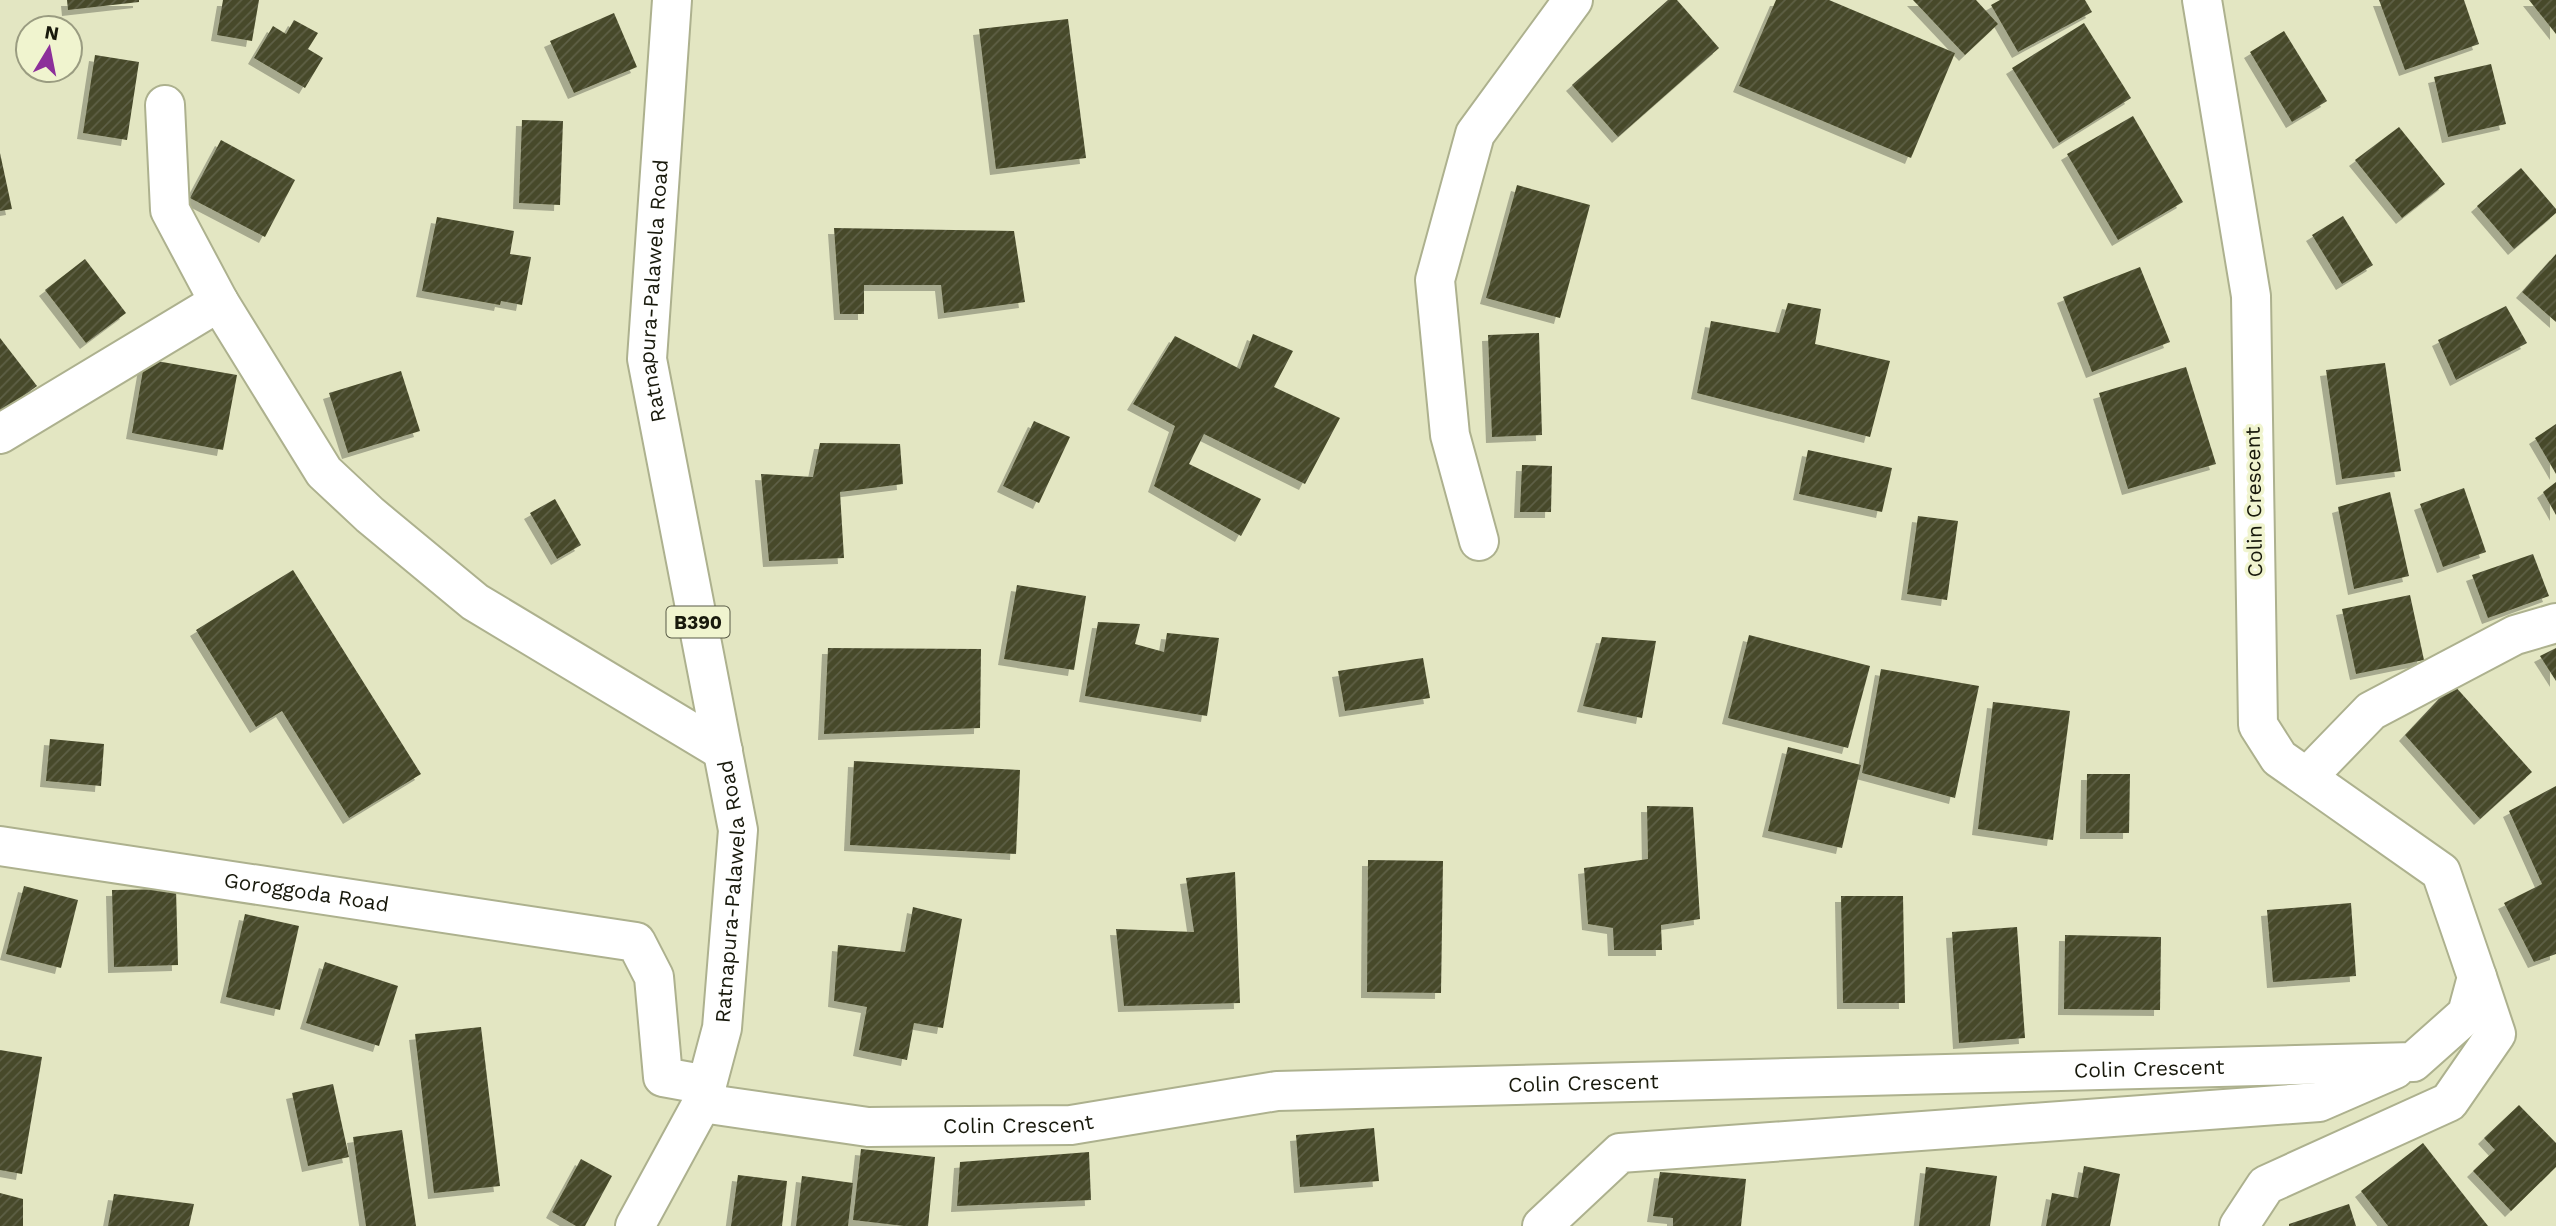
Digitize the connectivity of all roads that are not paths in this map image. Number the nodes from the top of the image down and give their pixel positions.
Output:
1 (672, 0) edge
2 (1573, 0) edge
3 (2202, 0) edge
4 (165, 105) dead end
5 (219, 302) junction
6 (0, 434) edge
7 (1479, 541) dead end
8 (2556, 623) edge
9 (723, 751) junction
10 (2307, 778) junction
11 (0, 846) edge
12 (2477, 977) junction
13 (2413, 1062) junction
14 (705, 1094) junction
15 (635, 1226) edge
16 (1542, 1226) edge
17 (2239, 1226) edge

1 - 9 street, Ratnapura-Palawela Road / B390
2 - 7 street
3 - 10 street, Colin Crescent
4 - 5 street
5 - 6 street
5 - 9 street
8 - 10 street
9 - 14 street, Ratnapura-Palawela Road / B390
10 - 12 street, Colin Crescent
11 - 14 street, Goroggoda Road
12 - 13 street
12 - 17 street, Colin Crescent
13 - 14 street, Colin Crescent
13 - 16 street
14 - 15 street, Ratnapura-Palawela Road / B390

